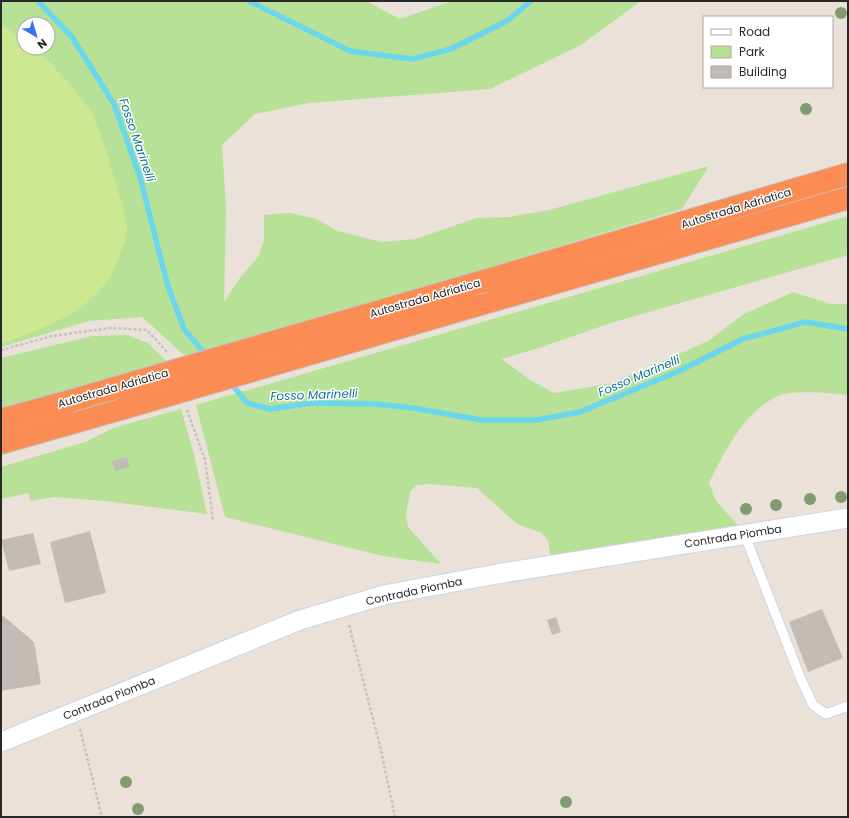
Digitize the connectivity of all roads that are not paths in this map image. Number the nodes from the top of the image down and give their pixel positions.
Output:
1 (848, 174) edge
2 (848, 198) edge
3 (1, 420) edge
4 (1, 443) edge
5 (848, 518) edge
6 (744, 533) junction
7 (848, 706) edge
8 (1, 742) edge

1 - 3 highway, Autostrada Adriatica, bridge
2 - 4 highway, Autostrada Adriatica, bridge
5 - 6 street, Contrada Piomba
6 - 7 lane
6 - 8 street, Contrada Piomba

